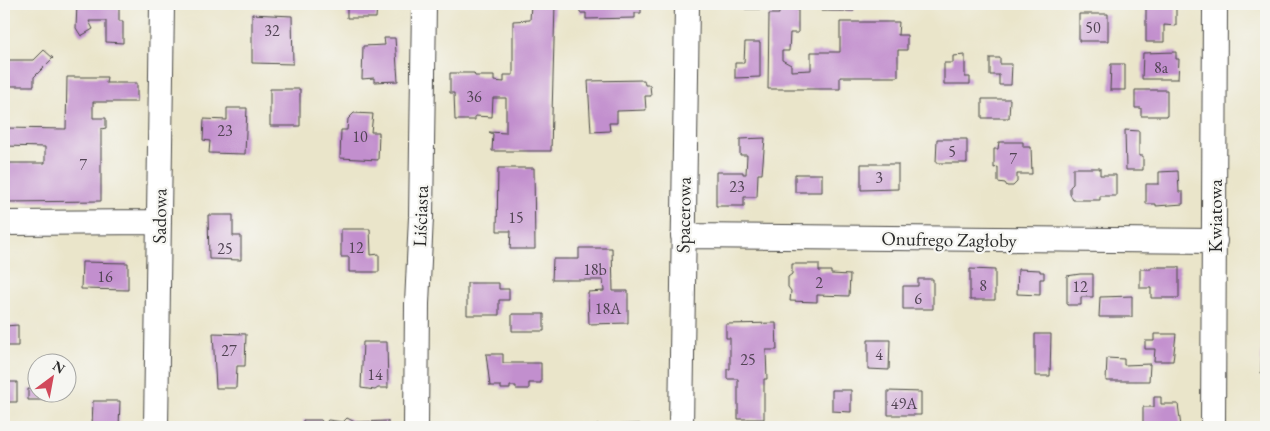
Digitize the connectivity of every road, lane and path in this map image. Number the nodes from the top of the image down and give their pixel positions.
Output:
1 (162, 4) edge
2 (424, 4) edge
3 (687, 4) edge
4 (1215, 4) edge
5 (159, 222) junction
6 (4, 223) edge
7 (683, 236) junction
8 (1215, 241) junction
9 (156, 427) edge
10 (416, 427) edge
11 (681, 427) edge
12 (1213, 427) edge

1 - 5 street, Sadowa
2 - 10 street, Liściasta
3 - 7 street, Spacerowa
4 - 8 street, Kwiatowa
5 - 6 street
5 - 9 street, Sadowa
7 - 8 street, Onufrego Zagłoby
7 - 11 street, Spacerowa
8 - 12 street, Kwiatowa

